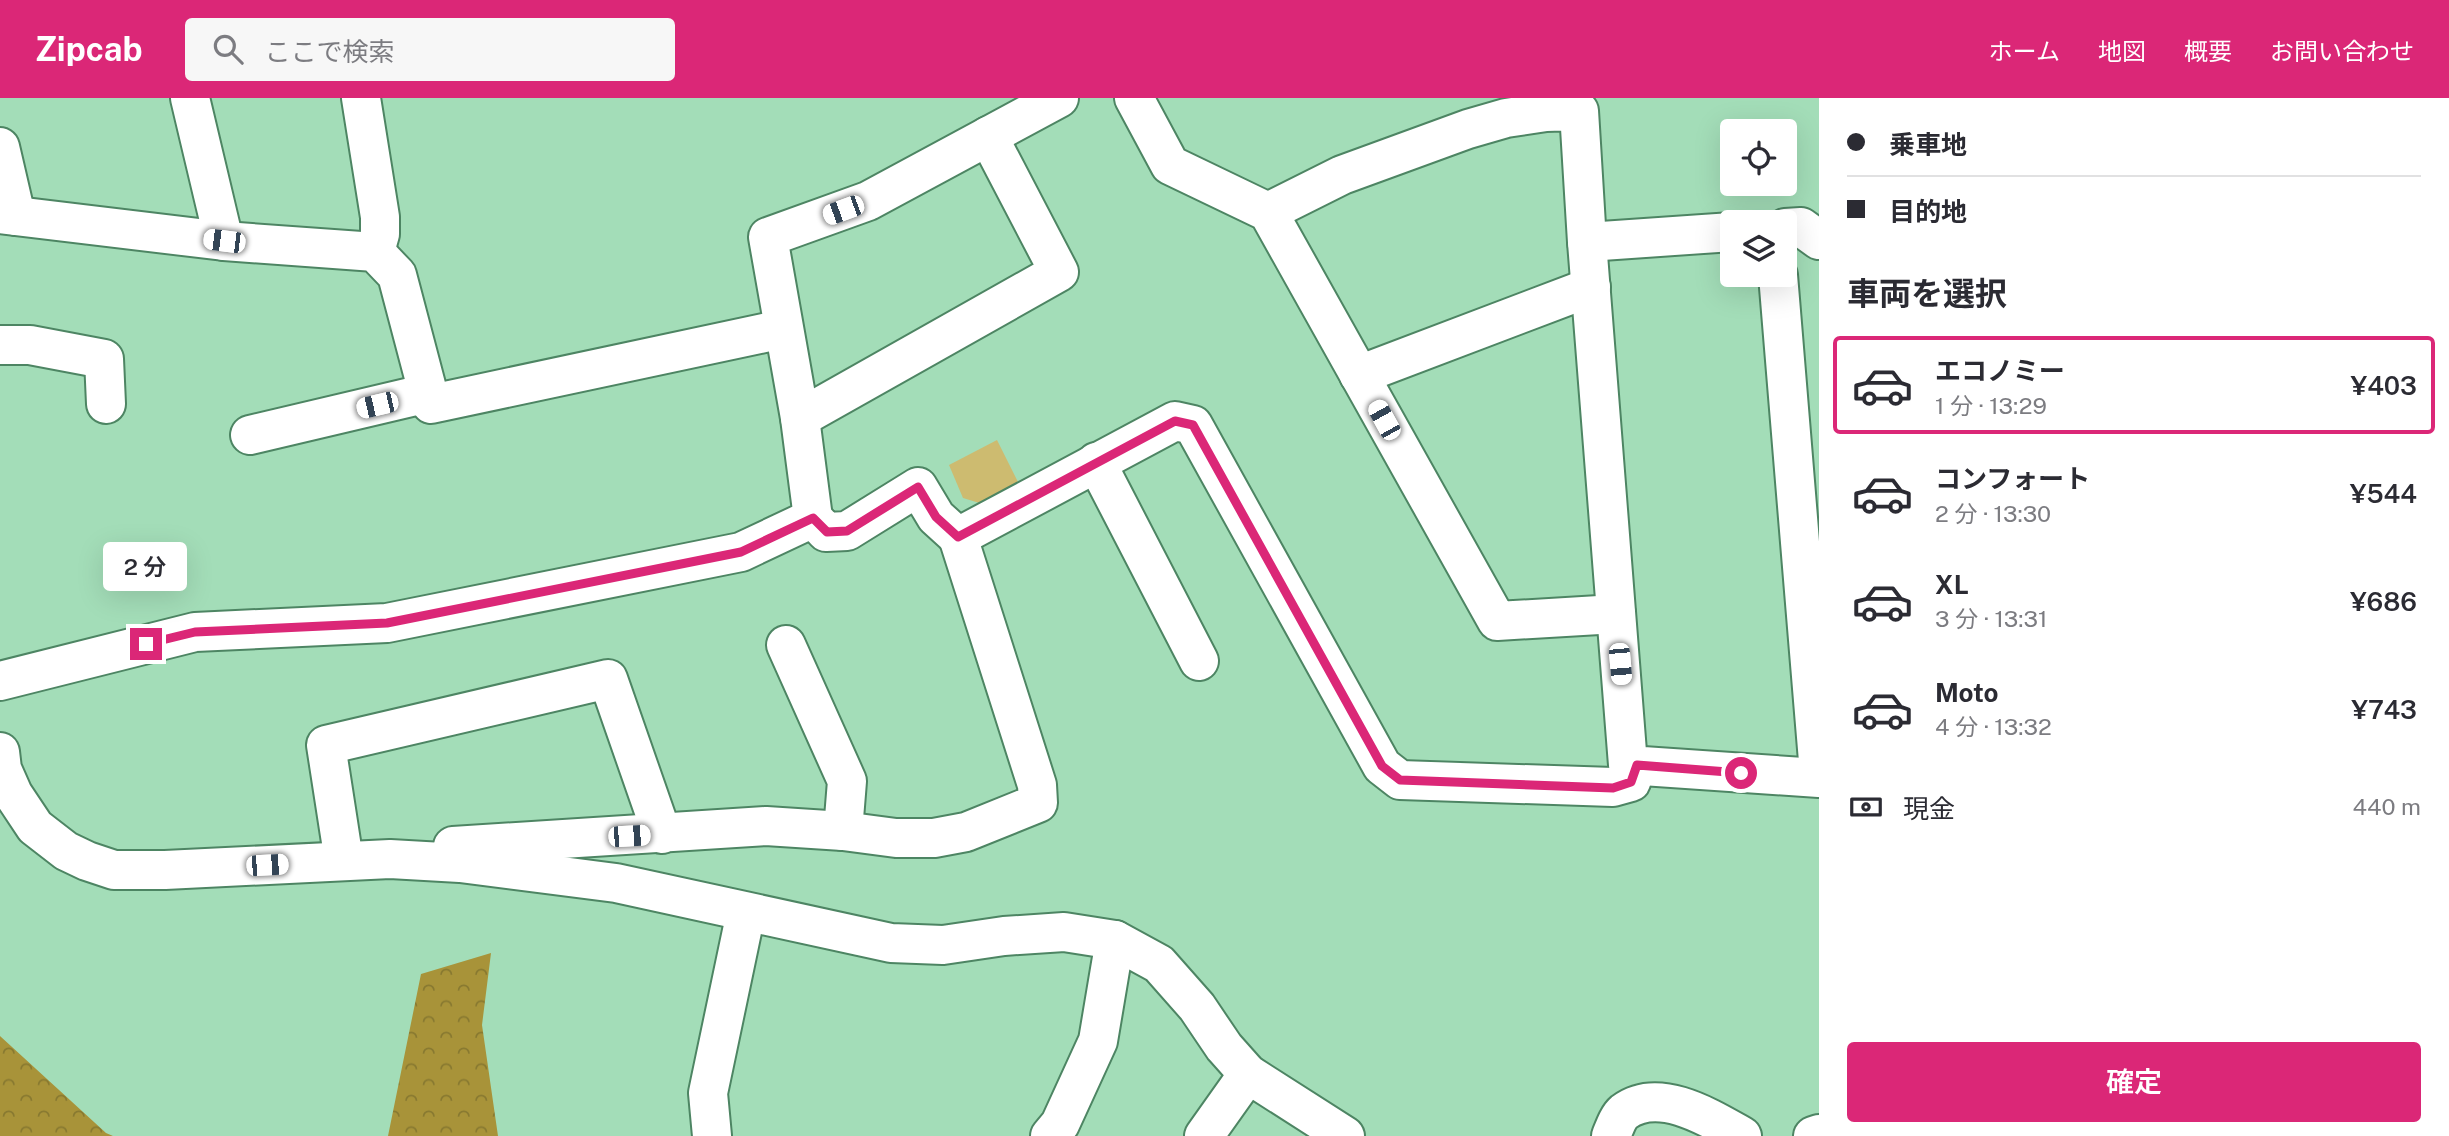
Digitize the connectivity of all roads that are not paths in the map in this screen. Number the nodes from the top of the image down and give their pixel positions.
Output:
1 (190, 98) edge
2 (361, 98) edge
3 (1059, 98) edge
4 (1134, 98) edge
5 (988, 136) junction
6 (0, 147) edge
7 (1268, 212) junction
8 (8, 215) edge
9 (1797, 227) edge
10 (1720, 233) edge
11 (1819, 240) edge
12 (224, 241) junction
13 (1587, 242) junction
14 (375, 252) junction
15 (1591, 287) junction
16 (1779, 287) edge
17 (783, 329) junction
18 (0, 345) edge
19 (1359, 375) junction
20 (428, 393) junction
21 (106, 404) dead end
22 (800, 418) junction
23 (250, 435) dead end
24 (1097, 462) junction
25 (813, 518) junction
26 (958, 537) junction
27 (1616, 614) junction
28 (786, 645) dead end
29 (1199, 661) dead end
30 (0, 681) edge
31 (0, 752) edge
32 (1637, 765) junction
33 (1819, 776) edge
34 (843, 831) junction
35 (662, 834) junction
36 (390, 859) junction
37 (344, 861) junction
38 (746, 912) junction
39 (1115, 940) junction
40 (1248, 1073) junction
41 (1819, 1134) edge
42 (712, 1136) edge
43 (1050, 1136) edge
44 (1204, 1136) edge
45 (1345, 1136) edge
46 (1611, 1136) edge
47 (1742, 1136) edge
48 (1813, 1136) edge

1 - 12 street
2 - 14 street
3 - 5 street
4 - 7 street
5 - 17 street
5 - 22 street
6 - 8 street
7 - 13 street
7 - 19 street
8 - 12 street
9 - 11 street
10 - 13 street
12 - 14 street
13 - 15 street
14 - 20 street
15 - 19 street
15 - 27 street
16 - 33 street
17 - 20 street
17 - 22 street
18 - 21 street
19 - 27 street
20 - 23 street
22 - 25 street
24 - 26 street
24 - 29 street
24 - 32 street
25 - 26 street
25 - 30 street
26 - 34 street
27 - 32 street
28 - 34 street
31 - 37 street
32 - 33 street
34 - 35 street
35 - 36 street
35 - 37 street
36 - 37 street
36 - 38 street
38 - 39 street
38 - 42 street
39 - 40 street
39 - 43 street
40 - 44 street
40 - 45 street
41 - 48 street
46 - 47 street

